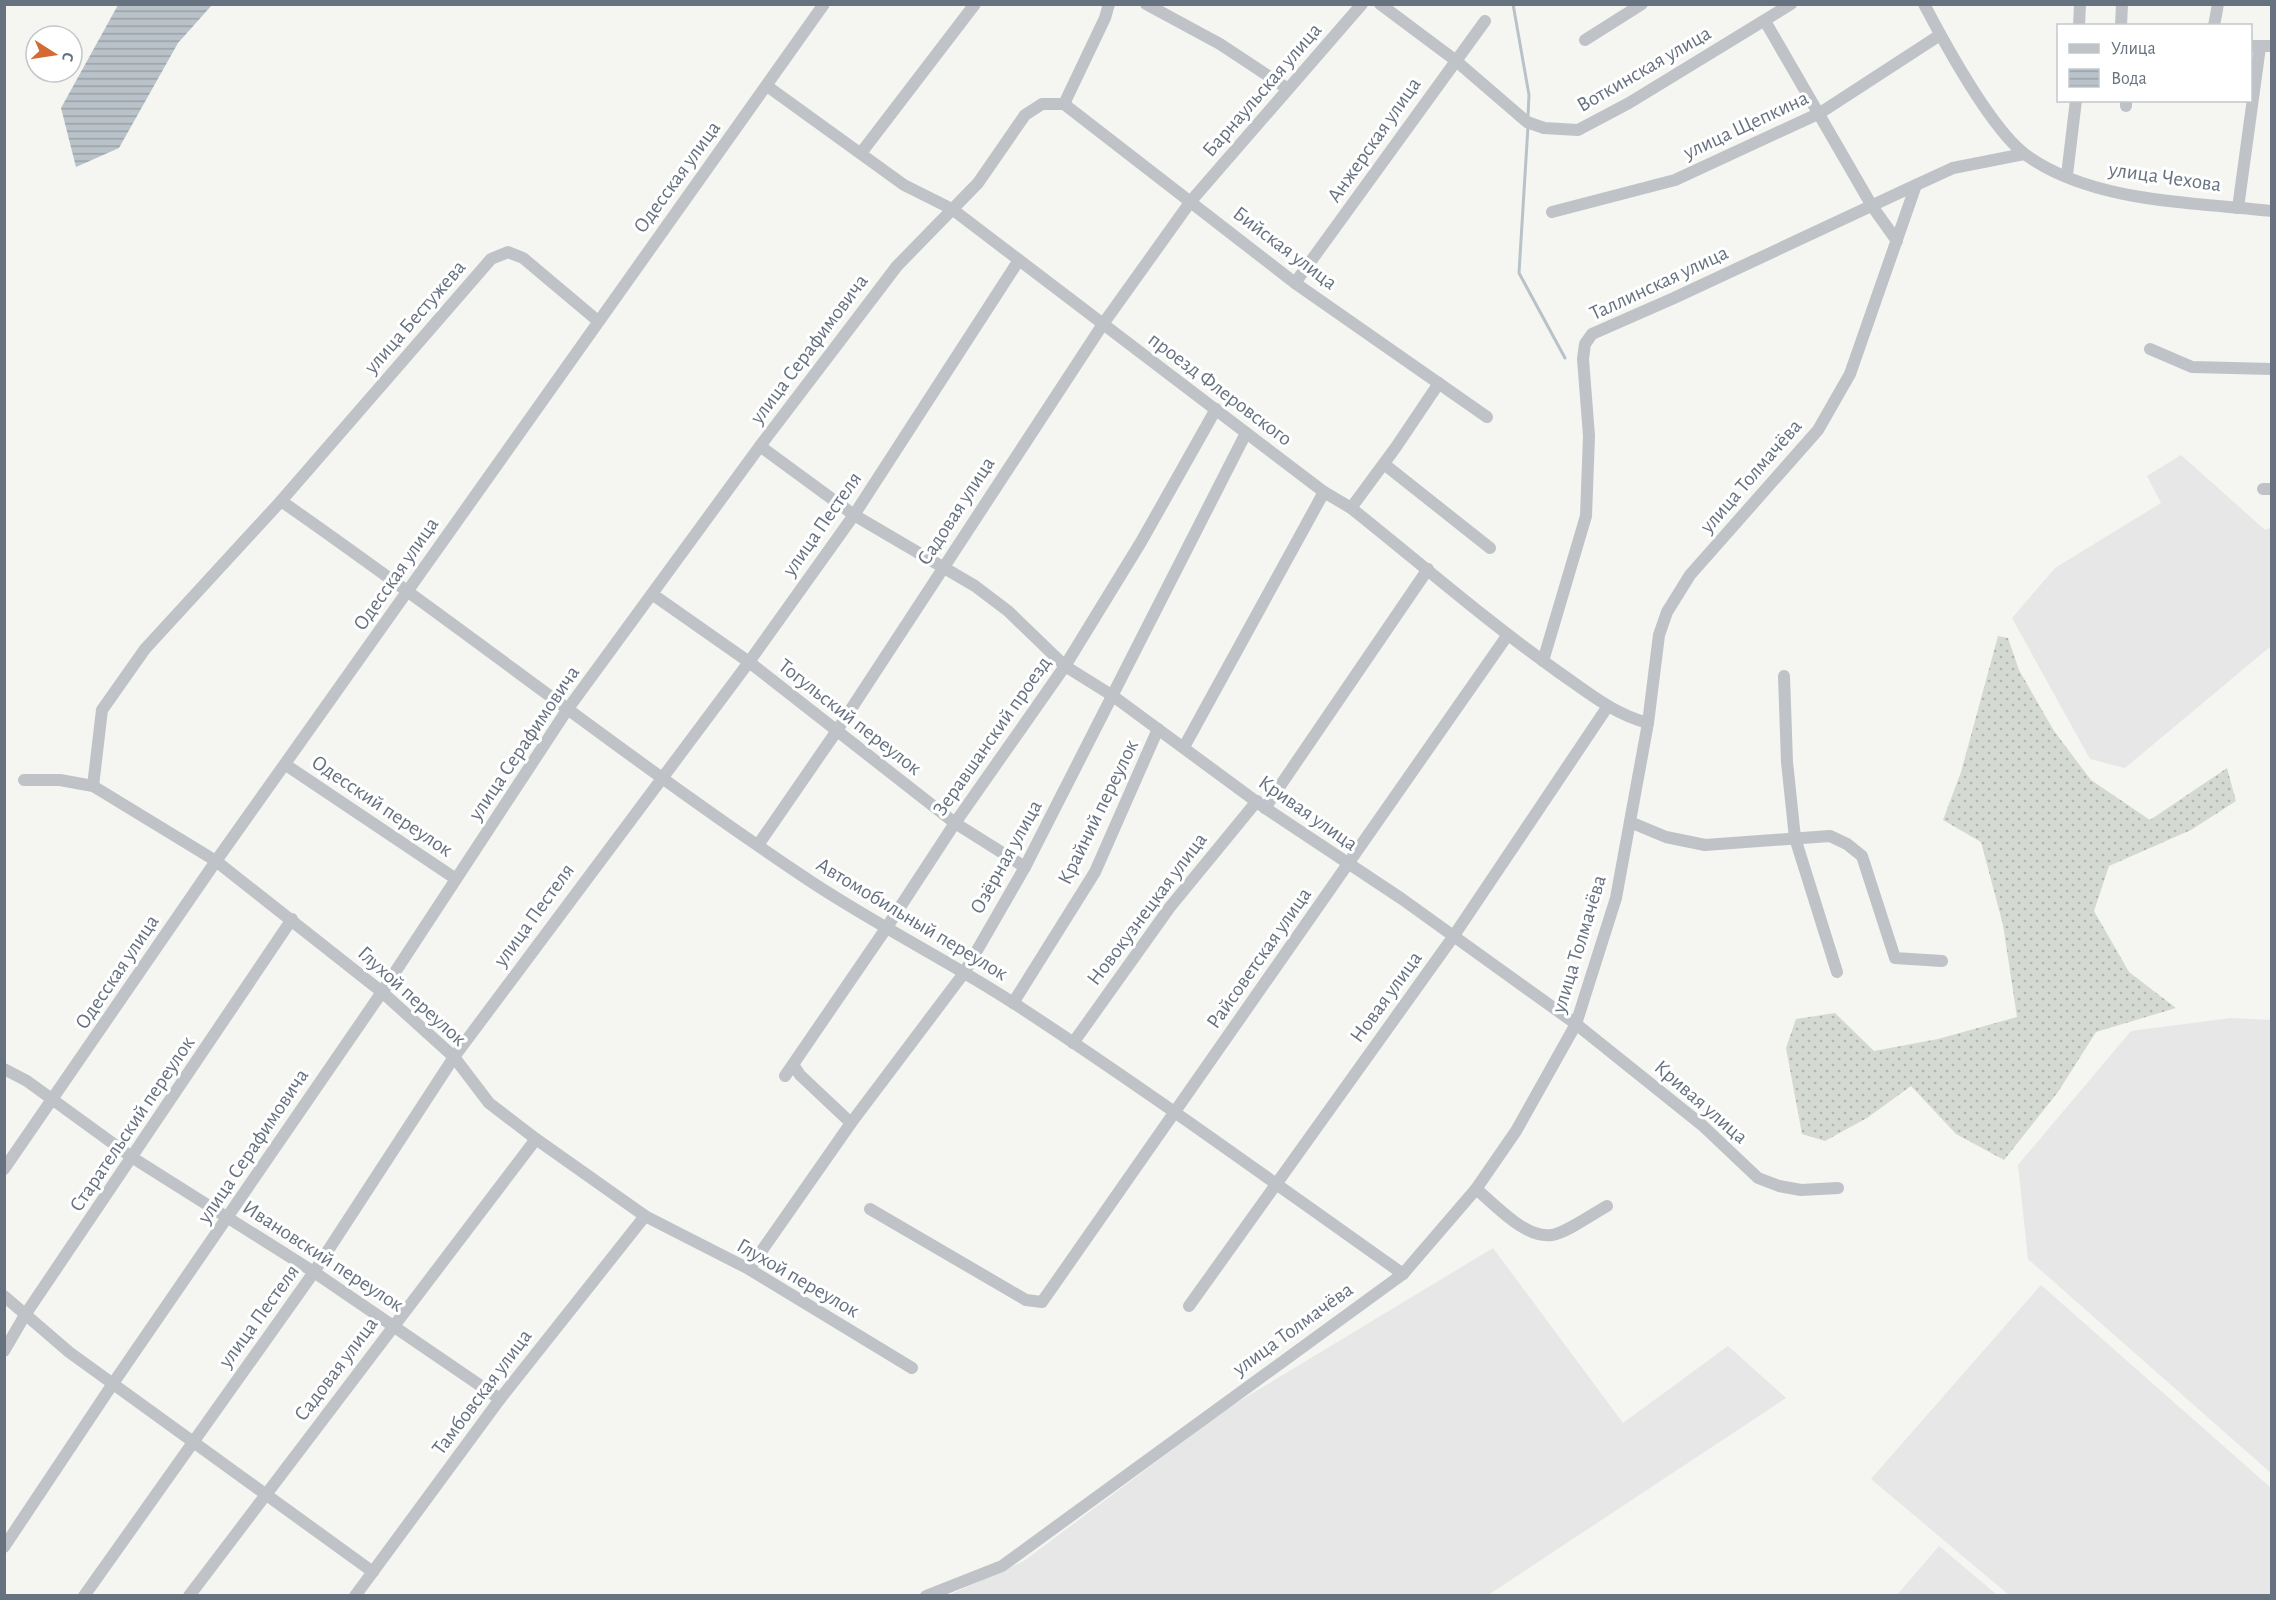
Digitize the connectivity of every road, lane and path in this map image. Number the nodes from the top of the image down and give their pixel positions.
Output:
1 (824, 4) edge
2 (975, 4) edge
3 (1108, 4) edge
4 (1146, 4) edge
5 (1362, 4) edge
6 (1380, 4) edge
7 (1642, 4) edge
8 (1791, 4) edge
9 (1924, 4) edge
10 (2080, 4) edge
11 (2122, 4) edge
12 (2218, 4) edge
13 (1485, 21) dead end
14 (1765, 21) junction
15 (2079, 24) edge
16 (2121, 24) edge
17 (2214, 24) edge
18 (1940, 35) junction
19 (1585, 40) dead end
20 (2261, 46) edge
21 (1455, 60) junction
22 (767, 86) junction
23 (1288, 89) junction
24 (2076, 102) edge
25 (1064, 104) junction
26 (1820, 113) junction
27 (861, 153) junction
28 (2024, 154) junction
29 (2067, 175) junction
30 (1916, 185) junction
31 (1191, 201) junction
32 (1872, 206) junction
33 (2238, 208) junction
34 (952, 209) junction
35 (1552, 212) dead end
36 (2271, 212) edge
37 (1897, 241) junction
38 (1019, 260) junction
39 (1295, 283) junction
40 (598, 321) junction
41 (1103, 324) junction
42 (2150, 349) dead end
43 (2271, 369) edge
44 (1439, 383) junction
45 (1216, 409) junction
46 (1487, 417) dead end
47 (1246, 433) junction
48 (760, 446) junction
49 (1384, 464) junction
50 (1324, 492) junction
51 (281, 501) junction
52 (1351, 508) junction
53 (854, 515) junction
54 (1490, 548) dead end
55 (942, 568) junction
56 (1428, 569) junction
57 (408, 589) junction
58 (652, 594) junction
59 (1507, 636) junction
60 (1543, 661) junction
61 (748, 662) junction
62 (1065, 666) junction
63 (1784, 676) dead end
64 (1113, 696) junction
65 (1608, 706) junction
66 (567, 710) junction
67 (1648, 723) junction
68 (1158, 729) junction
69 (836, 732) junction
70 (1184, 747) junction
71 (286, 765) junction
72 (660, 777) junction
73 (24, 780) dead end
74 (93, 786) junction
75 (1261, 804) junction
76 (955, 822) junction
77 (1630, 822) junction
78 (1796, 838) junction
79 (758, 845) junction
80 (216, 861) junction
81 (1349, 866) junction
82 (1025, 867) junction
83 (456, 879) junction
84 (292, 919) junction
85 (888, 927) junction
86 (1453, 937) junction
87 (1942, 961) dead end
88 (1837, 972) dead end
89 (964, 973) junction
90 (382, 992) junction
91 (1013, 1003) junction
92 (1576, 1024) junction
93 (1073, 1043) junction
94 (454, 1057) junction
95 (794, 1066) junction
96 (4, 1069) edge
97 (785, 1076) dead end
98 (53, 1101) junction
99 (1175, 1112) junction
100 (851, 1123) junction
101 (536, 1139) junction
102 (133, 1158) junction
103 (4, 1169) edge
104 (1276, 1185) junction
105 (1838, 1188) dead end
106 (1476, 1189) junction
107 (1607, 1206) dead end
108 (870, 1209) dead end
109 (645, 1216) junction
110 (228, 1217) junction
111 (749, 1269) junction
112 (314, 1272) junction
113 (1403, 1274) junction
114 (4, 1296) edge
115 (1189, 1306) dead end
116 (25, 1314) junction
117 (394, 1326) junction
118 (4, 1351) edge
119 (912, 1368) dead end
120 (114, 1382) junction
121 (500, 1399) junction
122 (193, 1442) junction
123 (266, 1493) junction
124 (4, 1546) edge
125 (373, 1572) junction
126 (84, 1596) edge
127 (189, 1596) edge
128 (355, 1596) edge
129 (926, 1596) edge

1 - 22 street, Одесская улица
2 - 27 street
3 - 25 street
4 - 23 street
5 - 23 street, Барнаульская улица
6 - 21 street, Воткинская улица
7 - 19 street
8 - 14 street, Воткинская улица
9 - 18 street
10 - 15 street
11 - 16 street
12 - 17 street
13 - 21 street, Анжерская улица
14 - 21 street, Воткинская улица
14 - 26 street
18 - 26 street, улица Щепкина
18 - 28 street
20 - 33 street
21 - 39 street, Анжерская улица
22 - 27 street, проезд Флеровского
22 - 40 street, Одесская улица
23 - 31 street, Барнаульская улица
24 - 29 street
25 - 31 street, Бийская улица
25 - 34 street, улица Серафимовича
26 - 32 street
26 - 35 street, улица Щепкина
27 - 34 street, проезд Флеровского
28 - 29 street, улица Чехова
28 - 30 street
29 - 33 street, улица Чехова
30 - 32 street, Таллинская улица
30 - 37 street, улица Толмачёва
31 - 39 street, Бийская улица
31 - 41 street, Садовая улица
32 - 37 street
32 - 60 street, Таллинская улица
33 - 36 street, улица Чехова
34 - 38 street, проезд Флеровского
34 - 48 street, улица Серафимовича
37 - 67 street, улица Толмачёва
38 - 41 street, проезд Флеровского
38 - 53 street, улица Пестеля
39 - 44 street, Бийская улица
40 - 51 street, улица Бестужева
40 - 57 street, Одесская улица
41 - 45 street, проезд Флеровского
41 - 55 street, Садовая улица
42 - 43 street
44 - 46 street, Бийская улица
44 - 49 street
45 - 47 street, проезд Флеровского
45 - 62 street, Зеравшанский проезд
47 - 50 street, проезд Флеровского
47 - 64 street, Озёрная улица
48 - 53 street, Кривая улица
48 - 58 street, улица Серафимовича
49 - 52 street
49 - 54 street
50 - 52 street, проезд Флеровского
50 - 70 street
51 - 57 street
51 - 74 street, улица Бестужева
52 - 56 street, проезд Флеровского
53 - 55 street, Кривая улица
53 - 61 street, улица Пестеля
55 - 62 street, Кривая улица
55 - 69 street, Садовая улица
56 - 59 street, проезд Флеровского
56 - 75 street, Новокузнецкая улица
57 - 66 street, Автомобильный переулок
57 - 71 street, Одесская улица
58 - 61 street, Тогульский переулок
58 - 66 street, улица Серафимовича
59 - 60 street, проезд Флеровского
59 - 81 street, Райсоветская улица
60 - 65 street, проезд Флеровского
61 - 69 street, Тогульский переулок
61 - 72 street, улица Пестеля
62 - 64 street, Кривая улица
62 - 76 street, Зеравшанский проезд
63 - 78 street
64 - 68 street, Кривая улица
64 - 82 street, Озёрная улица
65 - 67 street, проезд Флеровского
65 - 86 street, Новая улица
66 - 72 street, Автомобильный переулок
66 - 83 street, улица Серафимовича
67 - 77 street, улица Толмачёва
68 - 70 street, Кривая улица
68 - 91 street, Крайний переулок
69 - 76 street, Тогульский переулок
69 - 79 street, Садовая улица
70 - 75 street, Кривая улица
71 - 80 street, Одесская улица
71 - 83 street, Одесский переулок
72 - 79 street, Автомобильный переулок
72 - 94 street, улица Пестеля
73 - 74 street, Глухой переулок
74 - 80 street, Глухой переулок
75 - 81 street, Кривая улица
75 - 93 street, Новокузнецкая улица
76 - 82 street, Тогульский переулок
76 - 85 street, Зеравшанский проезд
77 - 78 street
77 - 92 street, улица Толмачёва
78 - 87 street
78 - 88 street
79 - 85 street, Автомобильный переулок
80 - 84 street, Глухой переулок
80 - 98 street, Одесская улица
81 - 86 street, Кривая улица
81 - 99 street, Райсоветская улица
82 - 89 street, Озёрная улица
83 - 90 street, улица Серафимовича
84 - 90 street, Глухой переулок
84 - 102 street, Старательский переулок
85 - 89 street, Автомобильный переулок
85 - 95 street, Зеравшанский проезд
86 - 92 street, Кривая улица
86 - 104 street, Новая улица
89 - 91 street, Автомобильный переулок
89 - 100 street, Озёрная улица
90 - 94 street, Глухой переулок
90 - 110 street, улица Серафимовича
91 - 93 street, Автомобильный переулок
92 - 105 street, Кривая улица
92 - 106 street, улица Толмачёва
93 - 99 street, Автомобильный переулок
94 - 101 street, Глухой переулок
94 - 112 street, улица Пестеля
95 - 97 street, Зеравшанский проезд
95 - 100 street
96 - 98 street, Ивановский переулок
98 - 102 street, Ивановский переулок
98 - 103 street, Одесская улица
99 - 104 street, Автомобильный переулок
99 - 108 street, Райсоветская улица
100 - 111 street, Озёрная улица
101 - 109 street, Глухой переулок
101 - 117 street, Садовая улица
102 - 110 street, Ивановский переулок
102 - 116 street, Старательский переулок
104 - 113 street, Автомобильный переулок
104 - 115 street, Новая улица
106 - 107 street
106 - 113 street, улица Толмачёва
109 - 111 street, Глухой переулок
109 - 121 street, Тамбовская улица
110 - 112 street, Ивановский переулок
110 - 120 street, улица Серафимовича
111 - 119 street, Глухой переулок
112 - 117 street, Ивановский переулок
112 - 122 street, улица Пестеля
113 - 129 street, улица Толмачёва
114 - 116 street
116 - 118 street, Старательский переулок
116 - 120 street
117 - 121 street, Ивановский переулок
117 - 123 street, Садовая улица
120 - 122 street
120 - 124 street, улица Серафимовича
121 - 125 street, Тамбовская улица
122 - 123 street
122 - 126 street, улица Пестеля
123 - 125 street
123 - 127 street, Садовая улица
125 - 128 street, Тамбовская улица

